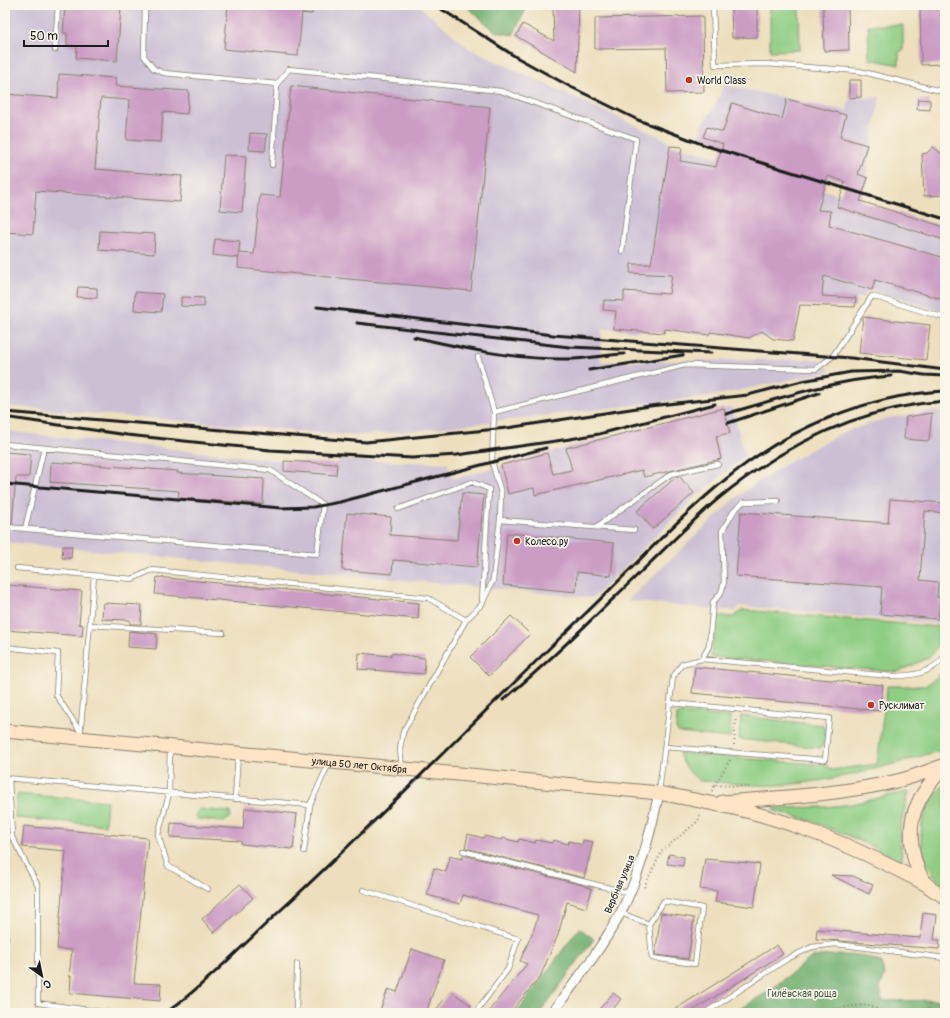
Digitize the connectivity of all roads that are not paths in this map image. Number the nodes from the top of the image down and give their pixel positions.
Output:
1 (58, 5) edge
2 (145, 5) edge
3 (713, 5) edge
4 (54, 50) dead end
5 (277, 84) junction
6 (945, 92) edge
7 (272, 165) dead end
8 (622, 251) dead end
9 (945, 321) edge
10 (478, 357) dead end
11 (494, 412) junction
12 (5, 444) edge
13 (44, 448) junction
14 (718, 464) dead end
15 (778, 501) dead end
16 (398, 509) dead end
17 (500, 520) junction
18 (596, 527) junction
19 (5, 528) edge
20 (25, 529) junction
21 (634, 530) dead end
22 (17, 568) dead end
23 (94, 576) junction
24 (482, 604) junction
25 (466, 620) junction
26 (90, 625) junction
27 (223, 633) dead end
28 (5, 647) edge
29 (945, 656) edge
30 (702, 659) junction
31 (671, 703) junction
32 (5, 731) edge
33 (80, 734) junction
34 (170, 746) junction
35 (665, 747) junction
36 (238, 754) junction
37 (329, 762) junction
38 (945, 766) edge
39 (402, 768) junction
40 (7, 778) edge
41 (658, 793) junction
42 (169, 794) junction
43 (235, 799) junction
44 (709, 802) junction
45 (310, 805) junction
46 (304, 851) dead end
47 (463, 851) dead end
48 (929, 886) junction
49 (208, 889) dead end
50 (363, 890) dead end
51 (629, 893) junction
52 (945, 897) edge
53 (621, 912) junction
54 (649, 924) junction
55 (945, 958) edge
56 (297, 964) dead end
57 (110, 1013) edge
58 (296, 1013) edge
59 (476, 1013) edge
60 (552, 1013) edge
61 (706, 1013) edge

1 - 4 lane
2 - 5 lane
3 - 6 lane
5 - 7 lane
5 - 8 lane
9 - 11 lane
10 - 11 lane
11 - 17 lane
12 - 13 lane
13 - 20 lane
13 - 20 lane
14 - 18 lane
15 - 30 lane
16 - 24 lane
17 - 18 lane
17 - 24 lane
18 - 21 lane
19 - 20 lane
22 - 23 lane
23 - 25 lane
23 - 26 lane
24 - 25 lane
25 - 39 lane
26 - 27 lane
26 - 33 lane
28 - 33 lane
29 - 30 lane
30 - 31 lane
31 - 35 lane
31 - 35 lane
32 - 33 main road, улица 50 лет Октября
33 - 34 main road, улица 50 лет Октября
34 - 36 main road, улица 50 лет Октября
34 - 42 lane
35 - 41 lane
36 - 37 main road, улица 50 лет Октября
36 - 43 lane
37 - 39 main road, улица 50 лет Октября
37 - 45 lane
38 - 44 main road
38 - 48 main road
39 - 41 main road, улица 50 лет Октября
40 - 42 lane
40 - 57 lane
41 - 44 main road, улица 50 лет Октября
41 - 51 street, Вербная улица
42 - 43 lane
42 - 49 lane
43 - 45 lane
44 - 48 main road
45 - 46 lane
47 - 51 lane
48 - 52 main road
50 - 59 lane
51 - 53 street, Вербная улица
53 - 54 lane
53 - 60 street, Вербная улица
54 - 54 lane
55 - 61 lane
56 - 58 lane

